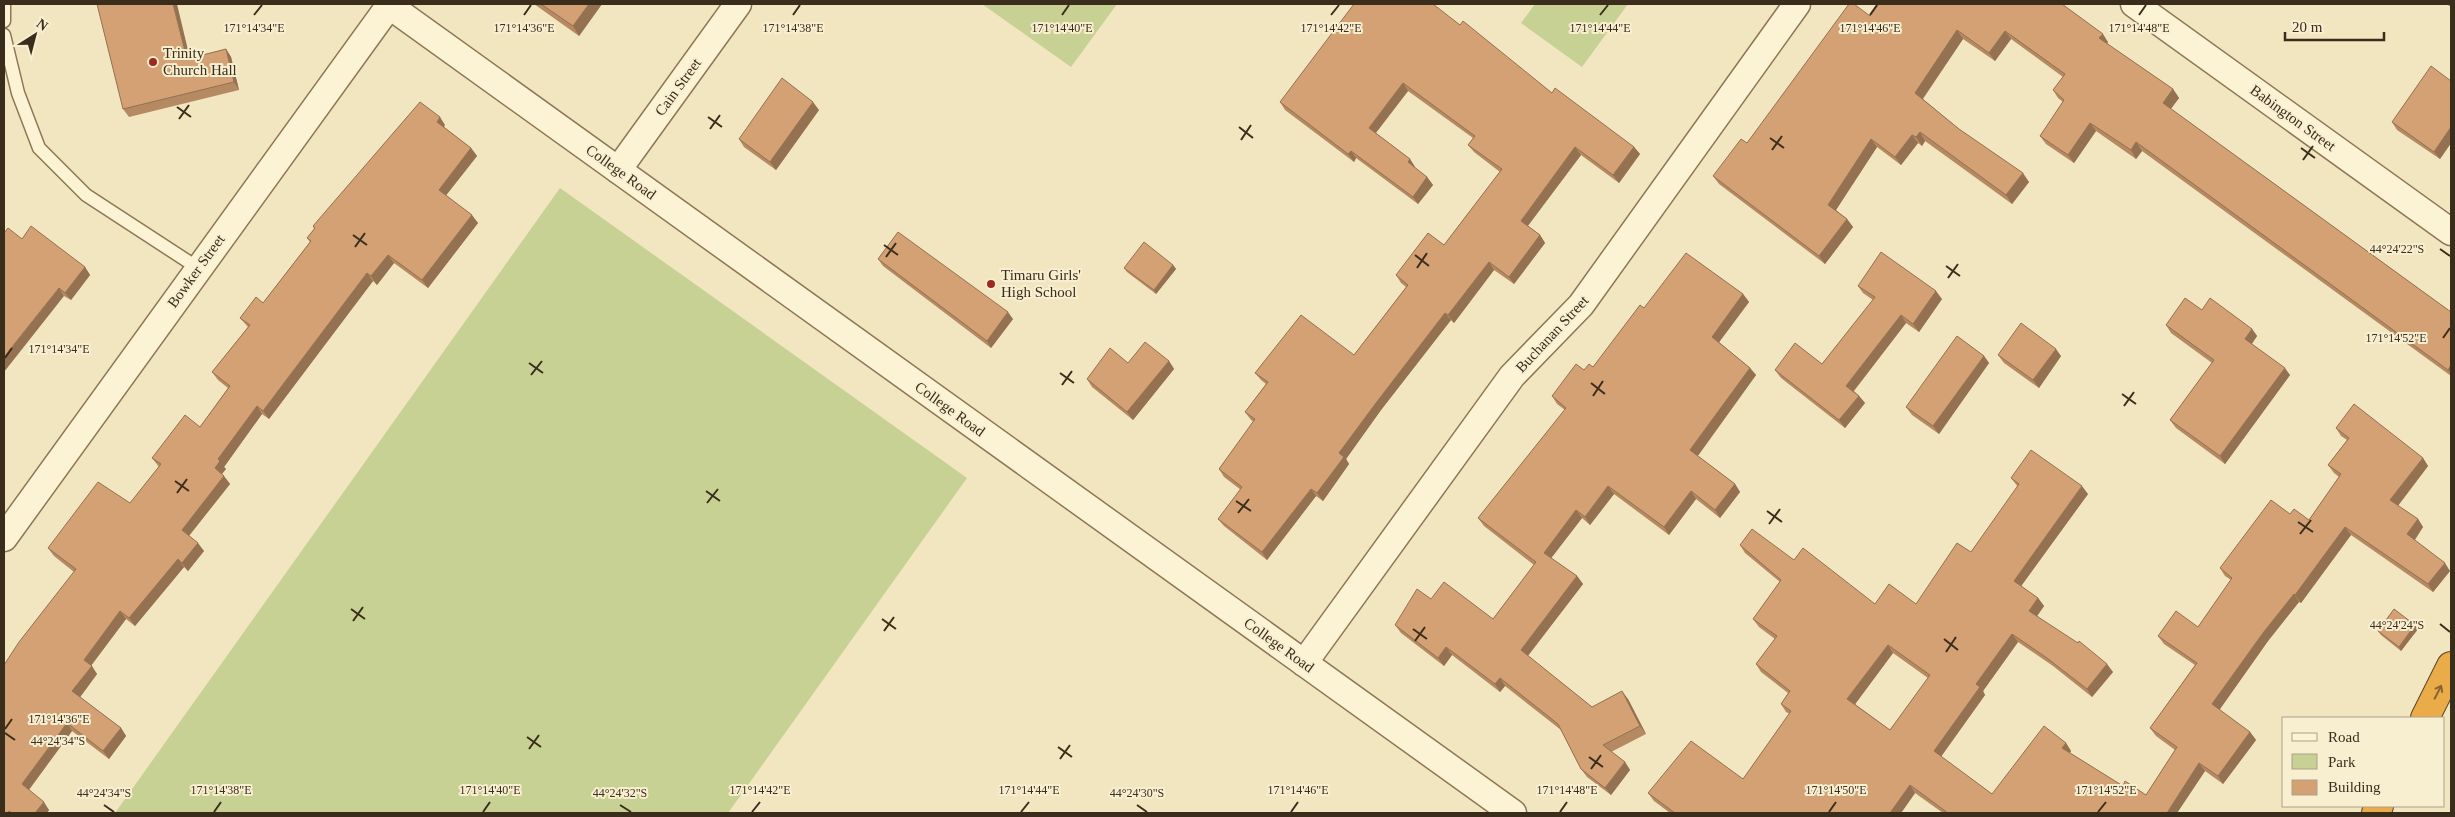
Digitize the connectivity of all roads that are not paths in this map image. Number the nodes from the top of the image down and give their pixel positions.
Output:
1 (4, 4) edge
2 (738, 4) edge
3 (1797, 4) edge
4 (2134, 4) edge
5 (388, 5) edge
6 (4, 21) edge
7 (4, 35) edge
8 (618, 170) junction
9 (2451, 232) edge
10 (198, 268) junction
11 (4, 538) edge
12 (1304, 663) junction
13 (2451, 666) edge
14 (2425, 717) edge
15 (1513, 813) edge

1 - 6 lane
2 - 8 street, Cain Street
3 - 12 street, Buchanan Street
4 - 9 street, Babington Street
5 - 8 street, College Road
5 - 10 street, Bowker Street
7 - 10 lane
8 - 12 street, College Road
10 - 11 street, Bowker Street
12 - 15 street, College Road
14 -> 13 highway

